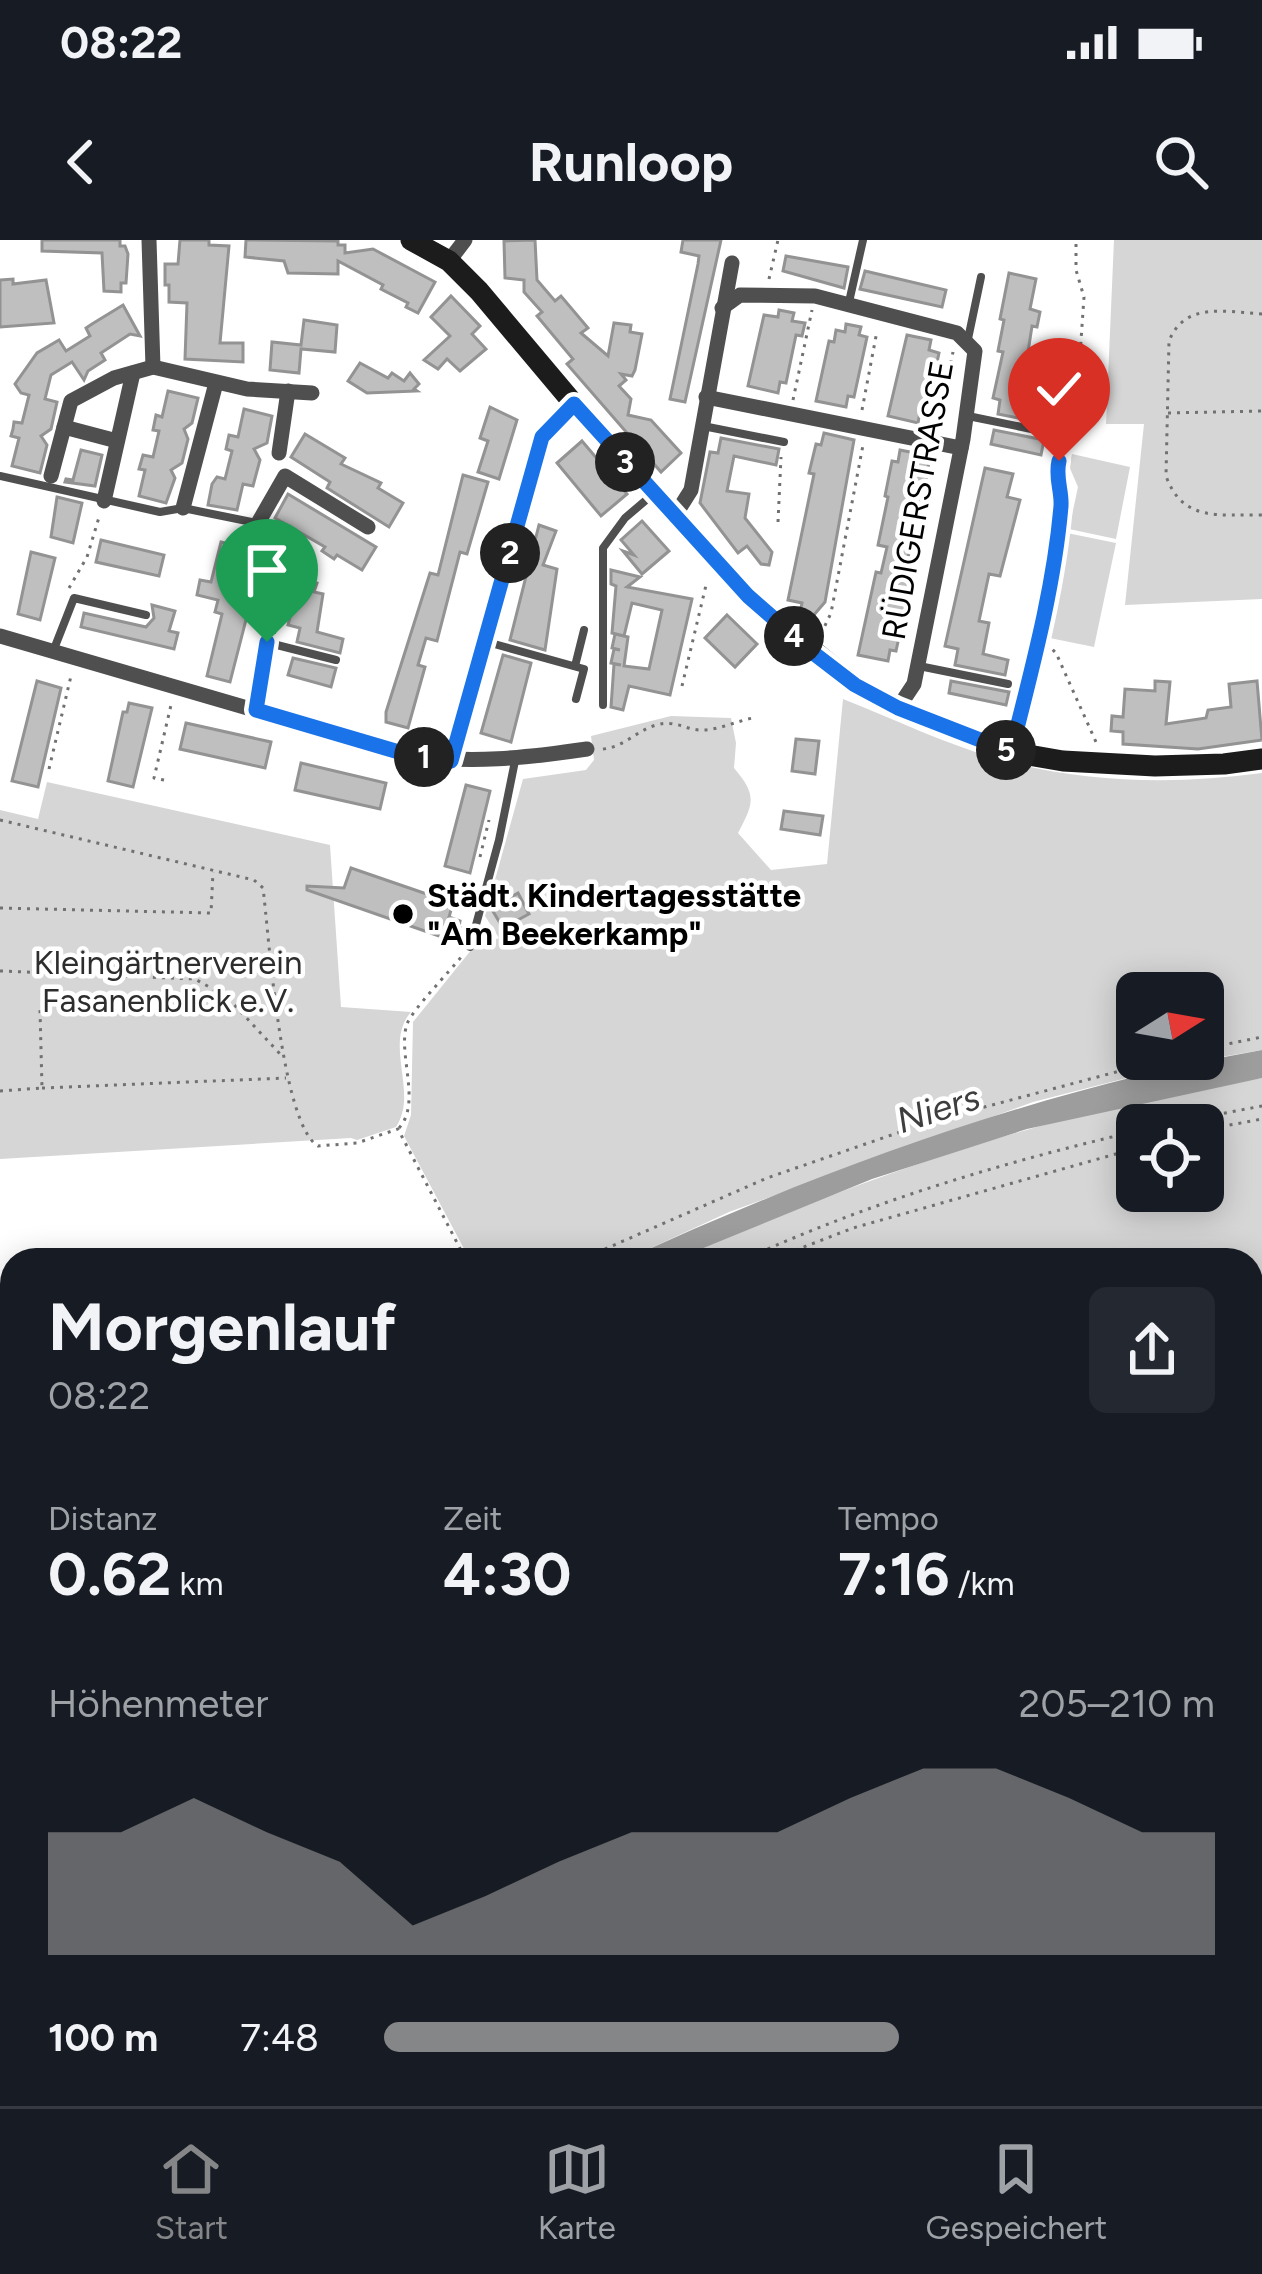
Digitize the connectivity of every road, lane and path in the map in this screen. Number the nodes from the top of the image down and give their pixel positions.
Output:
1 (149, 240) edge
2 (411, 240) edge
3 (465, 240) edge
4 (778, 240) edge
5 (863, 240) edge
6 (1076, 240) edge
7 (449, 261) junction
8 (731, 263) dead end
9 (981, 277) dead end
10 (765, 293) junction
11 (849, 304) junction
12 (722, 308) junction
13 (880, 312) junction
14 (1262, 314) edge
15 (962, 336) junction
16 (153, 367) junction
17 (134, 373) junction
18 (216, 382) junction
19 (288, 391) junction
20 (312, 393) dead end
21 (706, 397) junction
22 (574, 404) junction
23 (1262, 411) edge
24 (1168, 412) junction
25 (967, 416) junction
26 (701, 426) junction
27 (64, 427) junction
28 (862, 427) junction
29 (1046, 432) dead end
30 (117, 441) junction
31 (784, 442) dead end
32 (935, 442) junction
33 (961, 448) junction
34 (279, 453) joint
35 (0, 476) edge
36 (51, 476) dead end
37 (285, 476) junction
38 (653, 494) junction
39 (104, 501) junction
40 (183, 508) junction
41 (1262, 515) edge
42 (674, 517) junction
43 (258, 523) junction
44 (368, 527) dead end
45 (719, 566) junction
46 (74, 598) junction
47 (146, 614) dead end
48 (584, 630) dead end
49 (0, 636) edge
50 (1040, 637) junction
51 (485, 641) junction
52 (267, 642) junction
53 (53, 650) junction
54 (812, 652) junction
55 (75, 657) junction
56 (336, 659) dead end
57 (917, 665) junction
58 (575, 666) junction
59 (1008, 683) dead end
60 (175, 686) junction
61 (682, 686) dead end
62 (576, 699) dead end
63 (603, 705) dead end
64 (898, 708) junction
65 (256, 710) junction
66 (753, 718) dead end
67 (587, 749) joint
68 (1011, 752) junction
69 (515, 759) junction
70 (1262, 759) edge
71 (451, 761) junction
72 (1098, 762) junction
73 (49, 769) dead end
74 (164, 780) dead end
75 (0, 820) edge
76 (213, 870) junction
77 (0, 908) edge
78 (470, 946) joint
79 (0, 971) edge
80 (40, 1010) dead end
81 (1262, 1037) edge
82 (1224, 1045) edge
83 (283, 1058) junction
84 (1116, 1073) edge
85 (287, 1078) junction
86 (42, 1088) junction
87 (0, 1091) edge
88 (1262, 1106) edge
89 (1224, 1113) edge
90 (1262, 1119) edge
91 (1224, 1126) edge
92 (398, 1129) junction
93 (1116, 1137) edge
94 (1116, 1154) edge
95 (460, 1248) edge
96 (607, 1248) edge
97 (768, 1248) edge
98 (801, 1248) edge

1 - 16 street
2 - 7 street
3 - 7 street
4 - 10 path
5 - 11 lane
6 - 50 path
7 - 22 street
8 - 12 street
9 - 15 lane
10 - 11 street, RÜDIGERSTRASSE
10 - 12 street, RÜDIGERSTRASSE
11 - 13 street, RÜDIGERSTRASSE
12 - 21 street
13 - 15 street, RÜDIGERSTRASSE
13 - 28 path
14 - 24 path
15 - 25 street, RÜDIGERSTRASSE
15 - 32 path
16 - 17 street
16 - 18 street
17 - 27 street
17 - 30 street
18 - 19 street
18 - 40 street
19 - 20 street
19 - 34 street
21 - 26 street
21 - 28 street
22 - 38 street
22 - 51 street
23 - 24 path
24 - 41 path
25 - 29 lane
25 - 33 street, RÜDIGERSTRASSE
26 - 31 lane
26 - 42 street
27 - 30 street
27 - 36 street
28 - 32 street
28 - 54 path
30 - 39 street
32 - 33 street
33 - 57 street, RÜDIGERSTRASSE
34 - 37 lane
35 - 39 lane
37 - 43 street
37 - 44 street
38 - 42 street
38 - 63 lane
39 - 40 lane
39 - 46 path
40 - 43 lane
42 - 45 street
43 - 52 street
45 - 54 street
45 - 61 path
46 - 47 lane
46 - 53 lane
48 - 58 lane
49 - 53 street
50 - 68 path
50 - 72 path
51 - 58 lane
51 - 71 street
52 - 56 lane
52 - 65 street
53 - 55 street
54 - 64 street
55 - 60 street
55 - 73 path
57 - 59 lane
57 - 64 street, RÜDIGERSTRASSE
58 - 62 lane
60 - 65 street
60 - 74 path
64 - 68 street
65 - 71 street
66 - 67 path
67 - 69 street
68 - 72 street
69 - 71 street
69 - 78 lane
70 - 72 street
75 - 76 path
76 - 77 path
76 - 83 path
78 - 92 path
79 - 83 path
80 - 86 path
81 - 82 path
83 - 85 path
84 - 96 path
85 - 86 path
85 - 92 path
86 - 87 path
88 - 89 path
90 - 91 path
92 - 95 path
93 - 97 path
94 - 98 path

